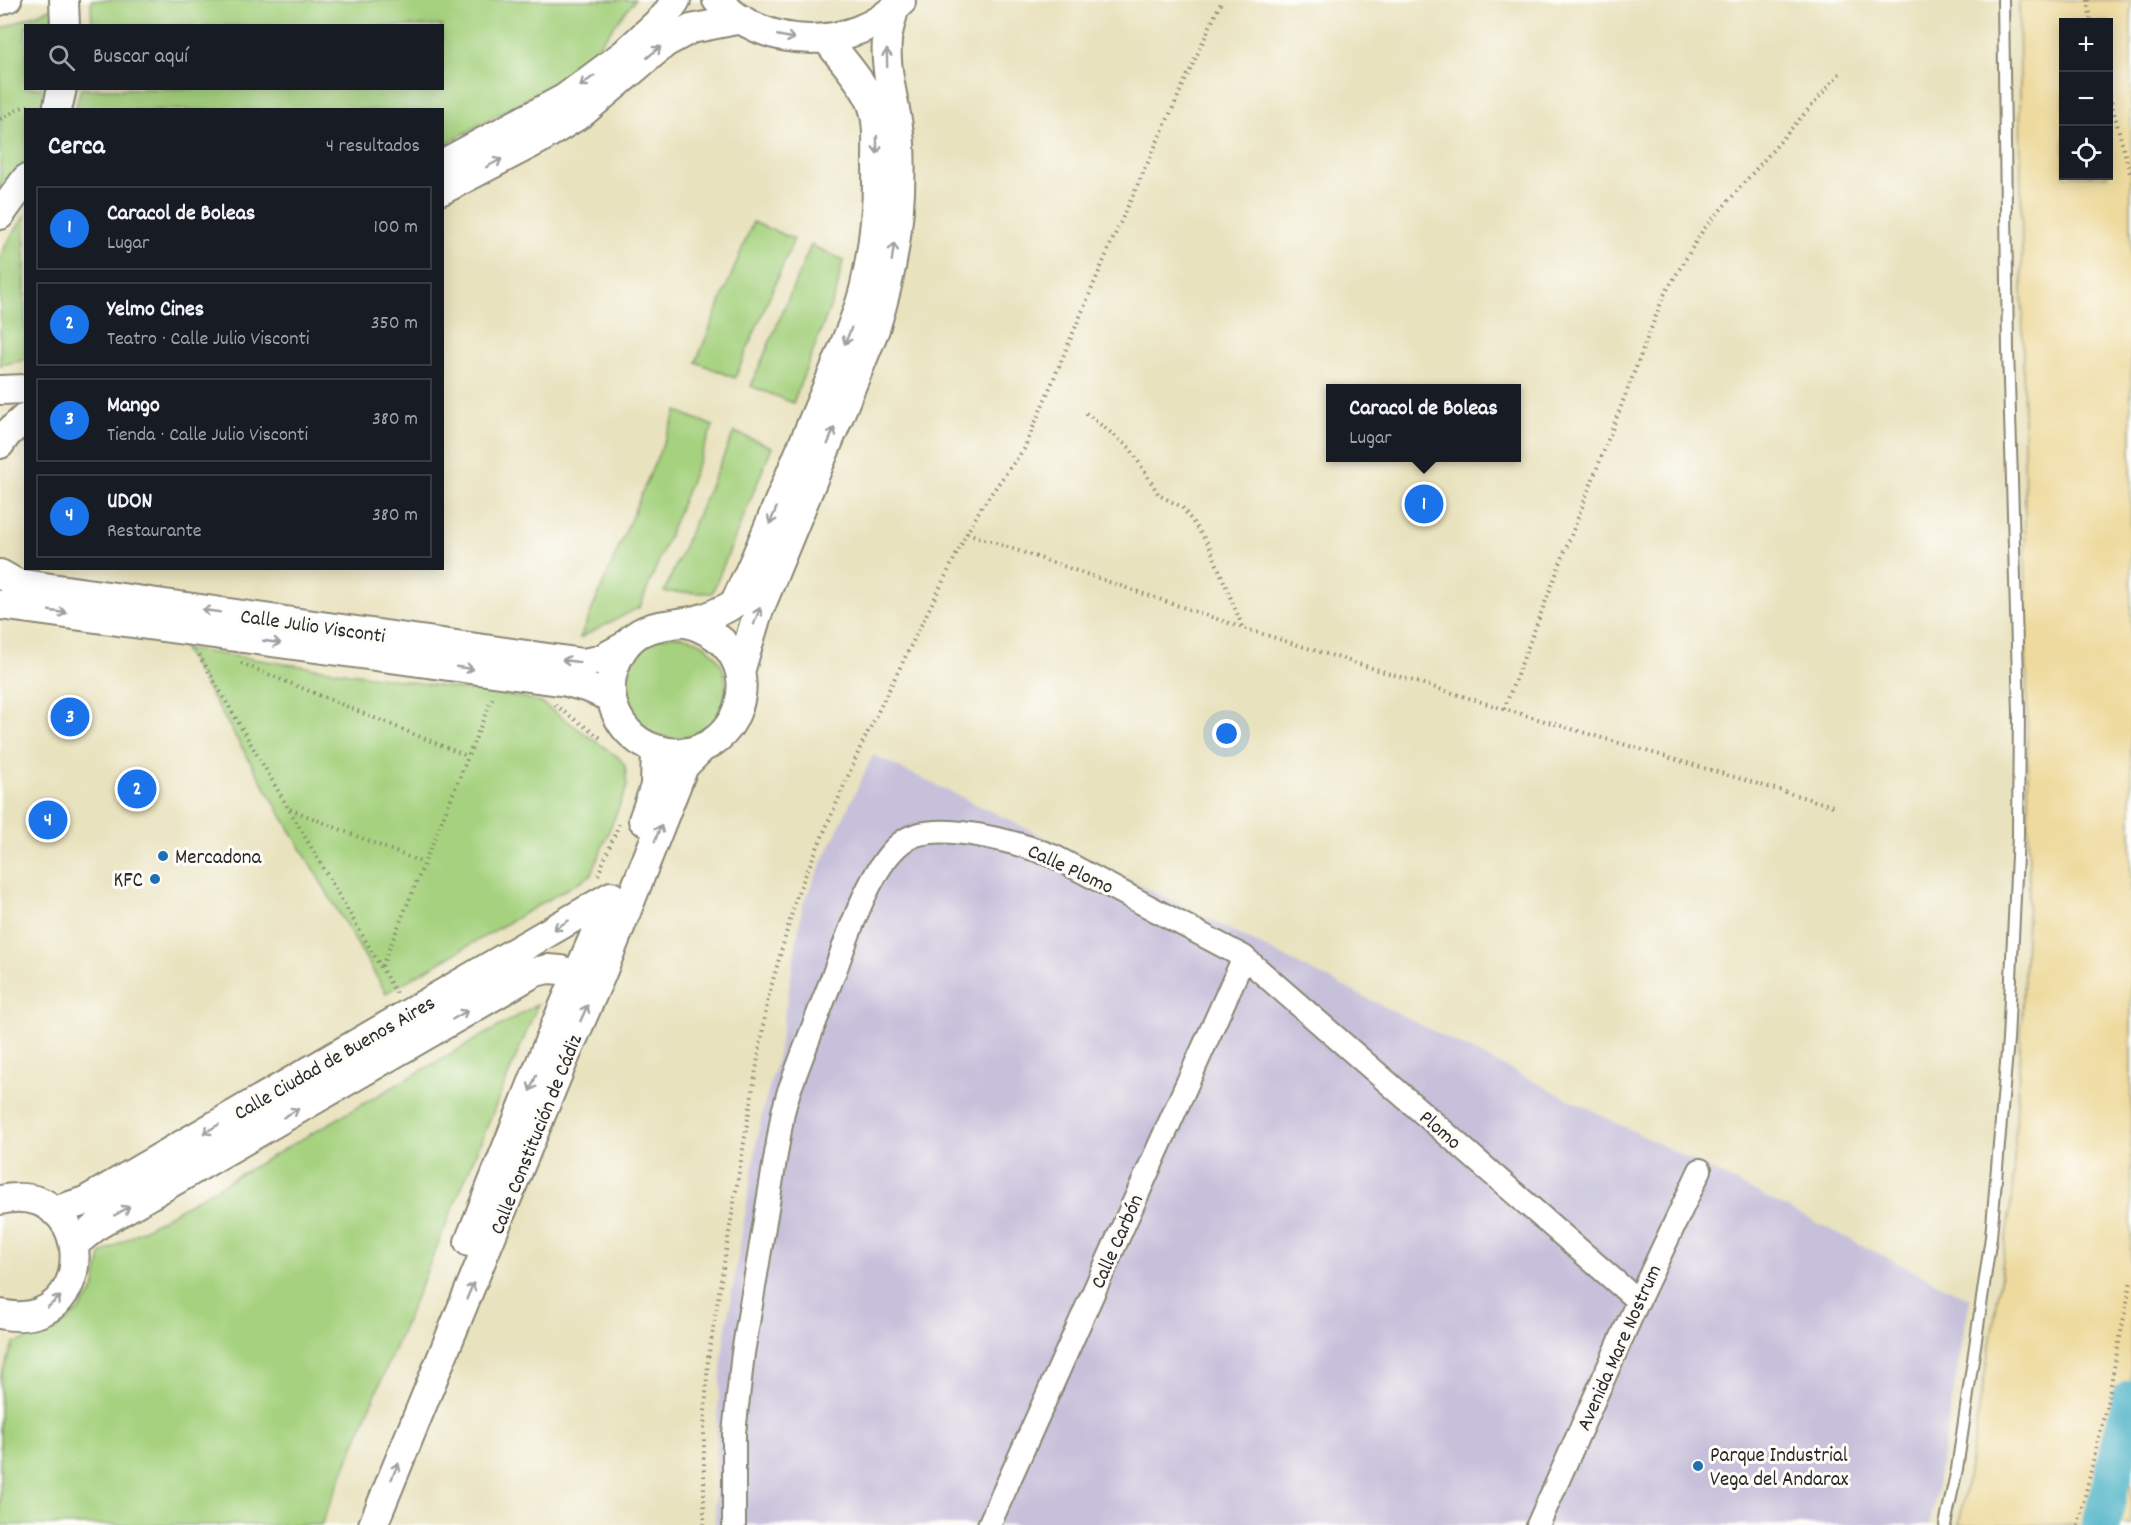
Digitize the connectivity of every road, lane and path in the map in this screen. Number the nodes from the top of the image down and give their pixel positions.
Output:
1 (10, 0) edge
2 (64, 0) edge
3 (676, 0) edge
4 (717, 0) edge
5 (1222, 0) edge
6 (2003, 0) edge
7 (2088, 0) edge
8 (0, 4) edge
9 (898, 4) edge
10 (2090, 18) edge
11 (741, 19) junction
12 (65, 24) edge
13 (826, 38) junction
14 (1840, 73) dead end
15 (60, 99) edge
16 (2113, 106) edge
17 (0, 119) edge
18 (444, 163) edge
19 (2131, 177) edge
20 (24, 182) edge
21 (444, 189) edge
22 (0, 214) edge
23 (24, 389) edge
24 (0, 390) edge
25 (1086, 413) dead end
26 (24, 419) edge
27 (0, 444) edge
28 (967, 533) junction
29 (0, 574) edge
30 (0, 604) edge
31 (687, 623) junction
32 (1243, 628) junction
33 (625, 646) junction
34 (194, 647) dead end
35 (237, 662) dead end
36 (740, 672) junction
37 (495, 690) dead end
38 (612, 698) junction
39 (549, 701) dead end
40 (1504, 709) junction
41 (605, 741) dead end
42 (703, 747) junction
43 (657, 749) junction
44 (467, 756) junction
45 (1836, 807) dead end
46 (289, 808) junction
47 (619, 823) dead end
48 (423, 863) junction
49 (603, 888) junction
50 (1244, 957) junction
51 (381, 967) junction
52 (588, 977) junction
53 (390, 997) dead end
54 (1700, 1170) dead end
55 (0, 1200) edge
56 (54, 1211) junction
57 (74, 1244) junction
58 (2131, 1281) edge
59 (1638, 1301) junction
60 (0, 1314) edge
61 (352, 1525) edge
62 (373, 1525) edge
63 (704, 1525) edge
64 (734, 1525) edge
65 (989, 1525) edge
66 (1538, 1525) edge
67 (1946, 1525) edge
68 (2078, 1525) edge

1 - 8 street
2 - 12 street
3 -> 18 street
4 - 11 street
5 - 28 path
6 - 67 lane
7 - 10 path
9 - 13 street
36 -> 9 street
11 -> 13 street
21 -> 11 street
13 -> 31 street
14 - 40 path
15 - 17 path
16 - 19 path
20 - 22 street
23 - 24 street
25 - 32 path
26 - 27 street
28 - 32 path
28 - 63 path
33 -> 29 street, Calle Julio Visconti
30 -> 38 street, Calle Julio Visconti
31 - 33 street
31 - 36 street
32 - 40 path
33 - 38 street
34 - 46 path
35 - 44 path
36 - 42 street
37 - 44 path
38 - 43 street
39 - 41 path
40 - 45 path
42 - 43 street
52 -> 42 street, Calle Constitución de Cádiz
43 - 49 street, Calle Constitución de Cádiz
44 - 48 path
46 - 48 path
46 - 51 path
47 - 49 path
48 - 51 path
49 - 52 street, Calle Constitución de Cádiz
49 -> 56 street, Calle Ciudad de Buenos Aires
50 - 59 street, Plomo
50 - 64 street, Calle Plomo
50 - 65 street, Calle Carbón
51 - 53 path
57 -> 52 street, Calle Ciudad de Buenos Aires
52 -> 61 street, Calle Constitución de Cádiz
62 -> 52 street, Calle Constitución de Cádiz
54 - 59 street, Avenida Mare Nostrum
55 - 56 street
56 - 57 street
60 -> 57 street
58 - 68 path
59 - 66 street, Avenida Mare Nostrum

